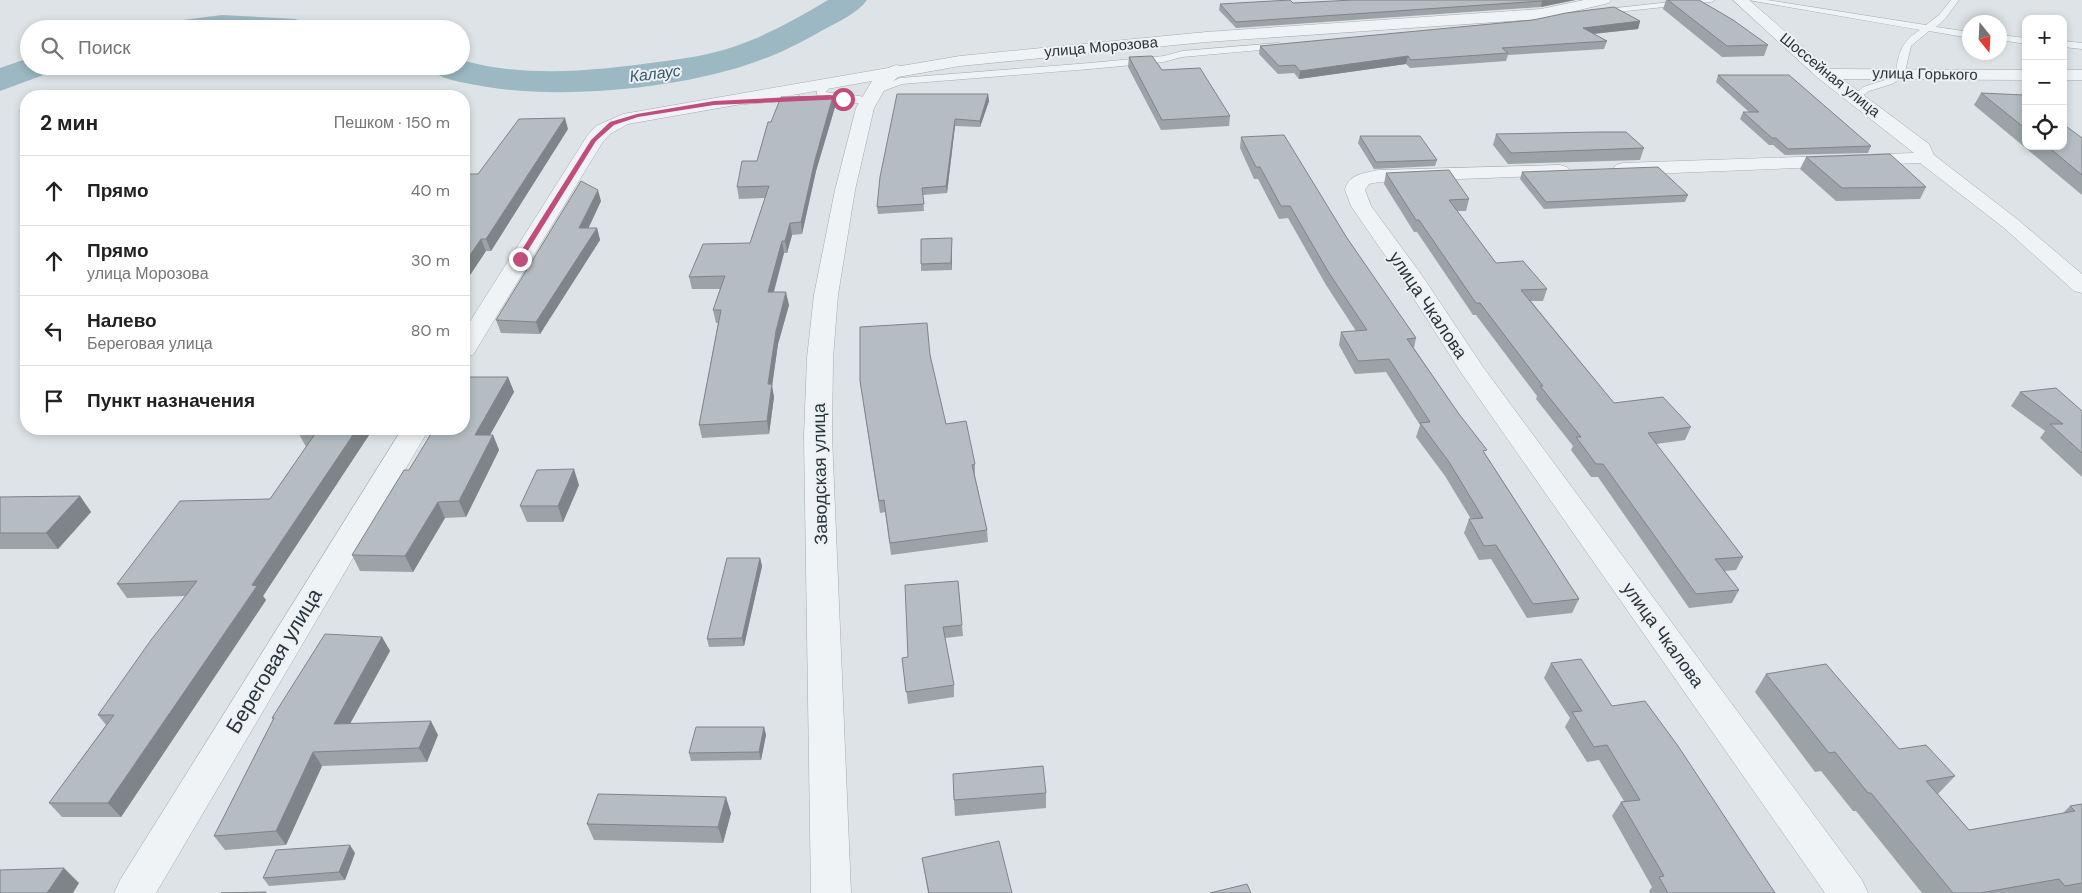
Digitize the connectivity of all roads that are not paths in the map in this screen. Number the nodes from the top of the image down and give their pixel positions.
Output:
1 (1604, 0) edge
2 (1711, 0) edge
3 (1740, 0) edge
4 (1752, 0) edge
5 (1955, 0) edge
6 (1925, 28) junction
7 (1448, 30) edge
8 (1962, 33) edge
9 (2007, 39) edge
10 (2022, 41) edge
11 (2067, 44) edge
12 (1288, 46) edge
13 (2082, 46) edge
14 (896, 70) junction
15 (1824, 74) junction
16 (1901, 74) junction
17 (2022, 75) edge
18 (2067, 75) edge
19 (2082, 75) edge
20 (829, 89) junction
21 (872, 95) junction
22 (1856, 98) junction
23 (1922, 152) junction
24 (2082, 286) edge
25 (470, 340) edge
26 (411, 435) edge
27 (134, 893) edge
28 (831, 893) edge
29 (1848, 893) edge

1 - 14 street, улица Морозова
2 - 7 lane
3 - 15 street, Шоссейная улица
4 - 6 lane
5 - 6 lane
6 - 8 lane
6 - 16 lane
9 - 10 lane
11 - 13 lane
12 - 21 lane
14 - 20 street, улица Морозова
14 - 21 street, Заводская улица
15 - 16 street, улица Горького
15 - 22 street, Шоссейная улица
16 - 17 street, улица Горького
16 - 22 lane
18 - 19 street
20 - 21 lane
20 - 25 street, улица Морозова
21 - 28 street, Заводская улица
22 - 23 street, Шоссейная улица
23 - 24 street, Шоссейная улица
23 - 29 street, улица Чкалова
26 - 27 street, Береговая улица

